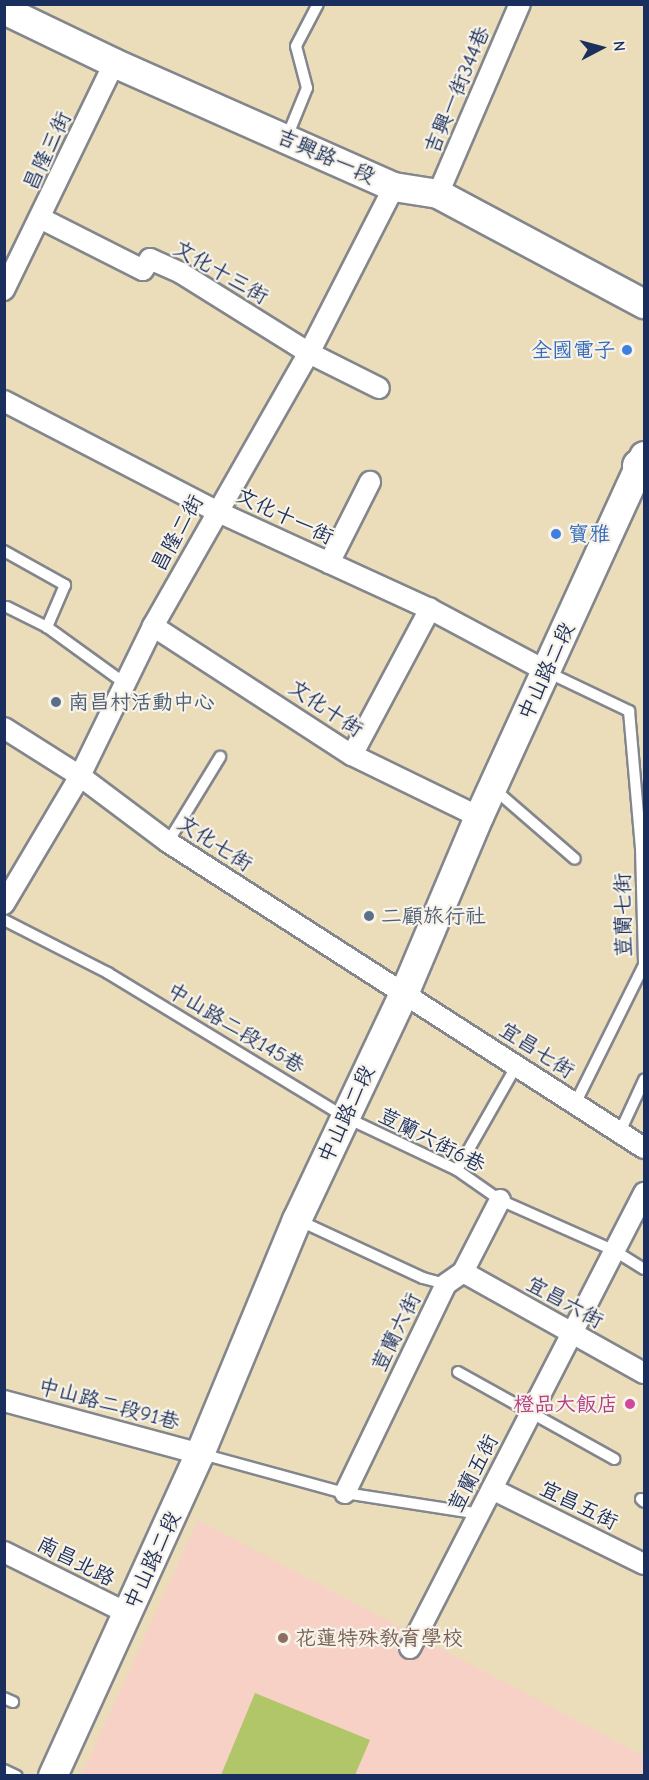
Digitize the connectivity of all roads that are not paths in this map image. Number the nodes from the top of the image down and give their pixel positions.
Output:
1 (318, 4) edge
2 (520, 4) edge
3 (4, 10) edge
4 (114, 63) junction
5 (286, 138) junction
6 (394, 187) junction
7 (438, 194) junction
8 (42, 219) junction
9 (4, 290) edge
10 (645, 304) edge
11 (309, 353) junction
12 (379, 388) dead end
13 (4, 401) edge
14 (643, 463) edge
15 (370, 482) dead end
16 (216, 511) junction
17 (4, 551) edge
18 (329, 563) junction
19 (7, 607) dead end
20 (430, 609) junction
21 (153, 626) junction
22 (47, 627) junction
23 (546, 671) junction
24 (123, 682) junction
25 (4, 728) edge
26 (352, 755) junction
27 (220, 757) dead end
28 (80, 776) junction
29 (492, 788) junction
30 (479, 817) junction
31 (168, 842) junction
32 (574, 858) dead end
33 (4, 904) edge
34 (4, 920) edge
35 (405, 992) junction
36 (517, 1065) junction
37 (645, 1080) edge
38 (575, 1104) junction
39 (345, 1117) junction
40 (619, 1134) junction
41 (645, 1148) edge
42 (457, 1170) junction
43 (645, 1193) edge
44 (500, 1200) junction
45 (297, 1220) junction
46 (615, 1251) junction
47 (645, 1269) edge
48 (463, 1272) junction
49 (446, 1284) junction
50 (572, 1334) junction
51 (458, 1372) dead end
52 (645, 1373) edge
53 (4, 1401) edge
54 (532, 1412) junction
55 (200, 1454) junction
56 (614, 1459) dead end
57 (492, 1489) junction
58 (345, 1492) junction
59 (480, 1514) junction
60 (4, 1552) edge
61 (645, 1564) edge
62 (127, 1613) junction
63 (410, 1648) dead end
64 (4, 1770) edge
65 (17, 1776) edge
66 (53, 1776) edge

1 - 5 lane
2 - 7 street, 吉興一街344巷
3 - 4 street, 吉興路一段
4 - 5 street, 吉興路一段
4 - 8 street, 昌隆三街
5 - 6 street, 吉興路一段
6 - 7 street, 吉興路一段
6 - 11 street, 昌隆二街
7 - 10 street, 吉興路一段
8 - 9 street, 昌隆三街
8 - 11 street, 文化十三街
11 - 12 street, 文化十三街
11 - 16 street, 昌隆二街
13 - 16 street, 文化十一街
14 - 23 street, 中山路二段
15 - 18 street
16 - 18 street, 文化十一街
16 - 21 street, 昌隆二街
17 - 22 lane
18 - 20 street, 文化十一街
19 - 22 lane
20 - 23 street, 文化十一街
20 - 26 street
21 - 24 street, 昌隆二街
21 - 26 street, 文化十街
22 - 24 lane
23 - 29 street, 中山路二段
23 - 38 lane, 荳蘭七街
24 - 28 street, 昌隆二街
25 - 28 street, 文化七街
26 - 30 street, 文化十街
27 - 31 lane
28 - 31 street, 文化七街
28 - 33 street, 昌隆二街
29 - 30 street, 中山路二段
29 - 32 lane
30 - 35 street, 中山路二段
31 - 35 street, 文化七街
34 - 39 lane, 中山路二段145巷
35 - 36 street, 宜昌七街
35 - 39 street, 中山路二段
36 - 38 street, 宜昌七街
36 - 42 lane
37 - 40 lane
38 - 40 street, 宜昌七街
39 - 42 lane, 荳蘭六街6巷
39 - 45 street, 中山路二段
40 - 41 street, 宜昌七街
42 - 44 lane, 荳蘭六街6巷
43 - 46 street, 荳蘭五街
44 - 46 lane, 荳蘭六街6巷
44 - 48 street, 荳蘭六街
45 - 49 lane
45 - 55 street, 中山路二段
46 - 47 lane, 荳蘭六街6巷
46 - 50 street, 荳蘭五街
48 - 49 street, 荳蘭六街
48 - 50 street, 宜昌六街
49 - 58 street, 荳蘭六街
50 - 52 street, 宜昌六街
50 - 54 street, 荳蘭五街
51 - 54 lane
53 - 55 street, 中山路二段91巷
54 - 56 lane
54 - 57 street, 荳蘭五街
55 - 58 lane
55 - 62 street, 中山路二段
57 - 59 street, 荳蘭五街
57 - 61 street, 宜昌五街
58 - 59 lane
59 - 63 street, 荳蘭五街
60 - 62 street, 南昌北路
62 - 66 street, 中山路二段
64 - 65 lane

